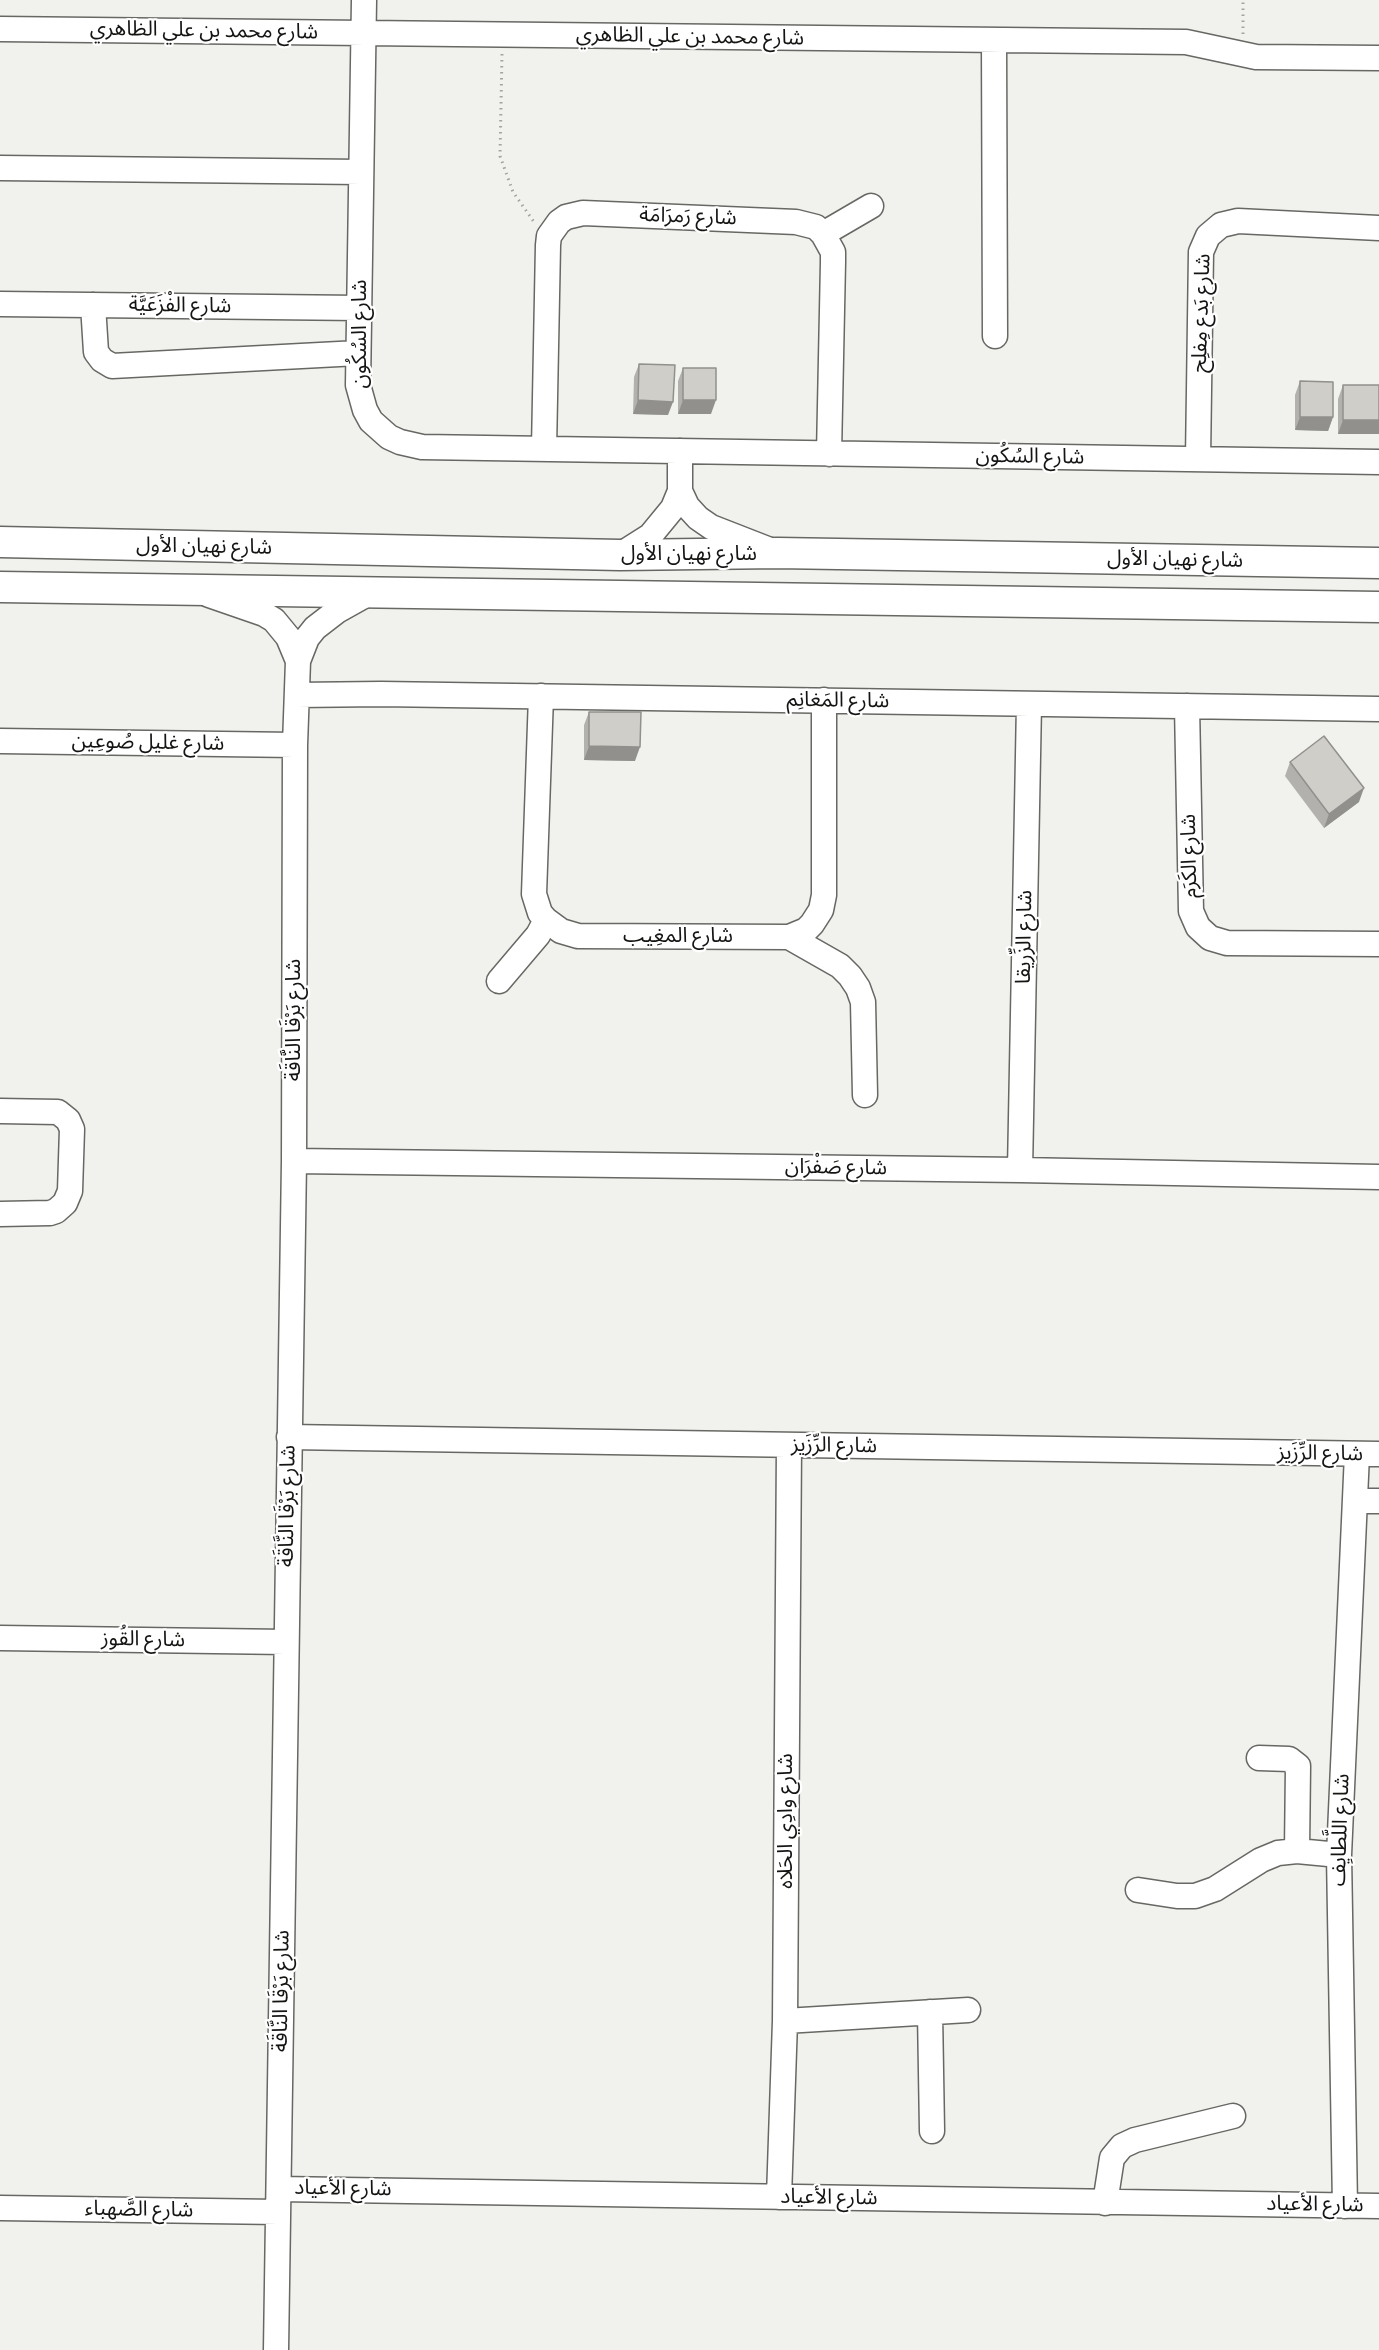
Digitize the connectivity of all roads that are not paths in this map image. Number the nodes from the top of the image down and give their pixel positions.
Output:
1 (364, 0) edge
2 (0, 29) edge
3 (364, 33) junction
4 (994, 40) junction
5 (1379, 58) edge
6 (0, 168) edge
7 (361, 172) junction
8 (871, 206) dead end
9 (1379, 228) edge
10 (823, 234) junction
11 (0, 304) edge
12 (93, 305) junction
13 (359, 308) junction
14 (995, 336) dead end
15 (358, 353) junction
16 (544, 449) junction
17 (680, 452) junction
18 (829, 454) junction
19 (1198, 459) junction
20 (1379, 462) edge
21 (680, 491) junction
22 (0, 542) edge
23 (778, 553) junction
24 (620, 555) junction
25 (1379, 563) edge
26 (0, 586) edge
27 (191, 589) junction
28 (372, 592) junction
29 (1379, 607) edge
30 (298, 661) junction
31 (297, 695) junction
32 (541, 696) junction
33 (824, 700) junction
34 (1029, 704) junction
35 (1187, 706) junction
36 (1379, 709) edge
37 (0, 741) edge
38 (295, 745) junction
39 (546, 920) junction
40 (789, 937) junction
41 (1379, 944) edge
42 (499, 981) dead end
43 (865, 1095) dead end
44 (0, 1111) edge
45 (294, 1161) junction
46 (1020, 1170) junction
47 (1379, 1177) edge
48 (0, 1214) edge
49 (289, 1437) junction
50 (789, 1445) junction
51 (1368, 1454) edge
52 (1367, 1501) edge
53 (0, 1638) edge
54 (286, 1642) junction
55 (1259, 1758) dead end
56 (1297, 1851) junction
57 (1339, 1855) junction
58 (1138, 1890) dead end
59 (968, 2010) dead end
60 (930, 2012) junction
61 (784, 2020) junction
62 (1233, 2116) dead end
63 (932, 2131) dead end
64 (778, 2197) junction
65 (279, 2200) junction
66 (1105, 2203) junction
67 (1344, 2205) junction
68 (1379, 2206) edge
69 (0, 2208) edge
70 (276, 2350) edge

1 - 3 street, شارع السُكُون
2 - 3 street, شارع محمد بن علي الظاهري
3 - 4 street, شارع محمد بن علي الظاهري
3 - 7 street, شارع السُكُون
4 - 5 street, شارع محمد بن علي الظاهري
4 - 14 street
6 - 7 street
7 - 13 street, شارع السُكُون
8 - 10 street
9 - 19 street, شارع بَدع مِفلِح
10 - 16 street, شارع رَمرَامَة
10 - 18 street
11 - 12 street, شارع الفْزَعَيَّة
12 - 13 street, شارع الفْزَعَيَّة
12 - 15 street
13 - 15 street, شارع السُكُون
15 - 16 street, شارع السُكُون
16 - 17 street, شارع السُكُون
17 - 18 street, شارع السُكُون
17 - 21 street
18 - 19 street, شارع السُكُون
19 - 20 street, شارع السُكُون
21 - 23 street
21 - 24 street
22 - 24 main road, شارع نهيان الأول
23 - 24 main road, شارع نهيان الأول
23 - 25 main road, شارع نهيان الأول
26 - 27 main road, شارع نهيان الأول
27 - 28 main road, شارع نهيان الأول
27 - 30 street, شارع بَرْقَا النَّاقَة
28 - 29 main road, شارع نهيان الأول
28 - 30 street, شارع بَرْقَا النَّاقَة
30 - 31 street, شارع بَرْقَا النَّاقَة
31 - 32 street, شارع المَغانِم
31 - 38 street, شارع بَرْقَا النَّاقَة
32 - 33 street, شارع المَغانِم
32 - 39 street
33 - 34 street, شارع المَغانِم
33 - 40 street
34 - 35 street, شارع المَغانِم
34 - 46 street, شارع الزِّريقا
35 - 36 street, شارع المَغانِم
35 - 41 street, شارع الكَرَم
37 - 38 street, شارع غليل صُوعِين
38 - 45 street, شارع بَرْقَا النَّاقَة
39 - 40 street, شارع المغِيب
39 - 42 street
40 - 43 street
44 - 48 street
45 - 46 street, شارع صَفْرَان
45 - 49 street, شارع بَرْقَا النَّاقَة
46 - 47 street, شارع صَفْرَان
49 - 50 street, شارع الرِّزَيز
49 - 54 street, شارع بَرْقَا النَّاقَة
50 - 51 street, شارع الرِّزَيز
50 - 61 street, شارع وادِي الحَلاه
51 - 52 street, شارع اللَّطايِف
52 - 57 street, شارع اللَّطايِف
53 - 54 street, شارع القُوز
54 - 65 street, شارع بَرْقَا النَّاقَة
55 - 56 street
56 - 57 street
56 - 58 street
57 - 67 street, شارع اللَّطايِف
59 - 60 street
60 - 61 street
60 - 63 street
61 - 64 street, شارع وادِي الحَلاه
62 - 66 street
64 - 65 street, شارع الأعياد
64 - 66 street, شارع الأعياد
65 - 69 street, شارع الصَّهباء
65 - 70 street, شارع بَرْقَا النَّاقَة
66 - 67 street, شارع الأعياد
67 - 68 street, شارع الأعياد

